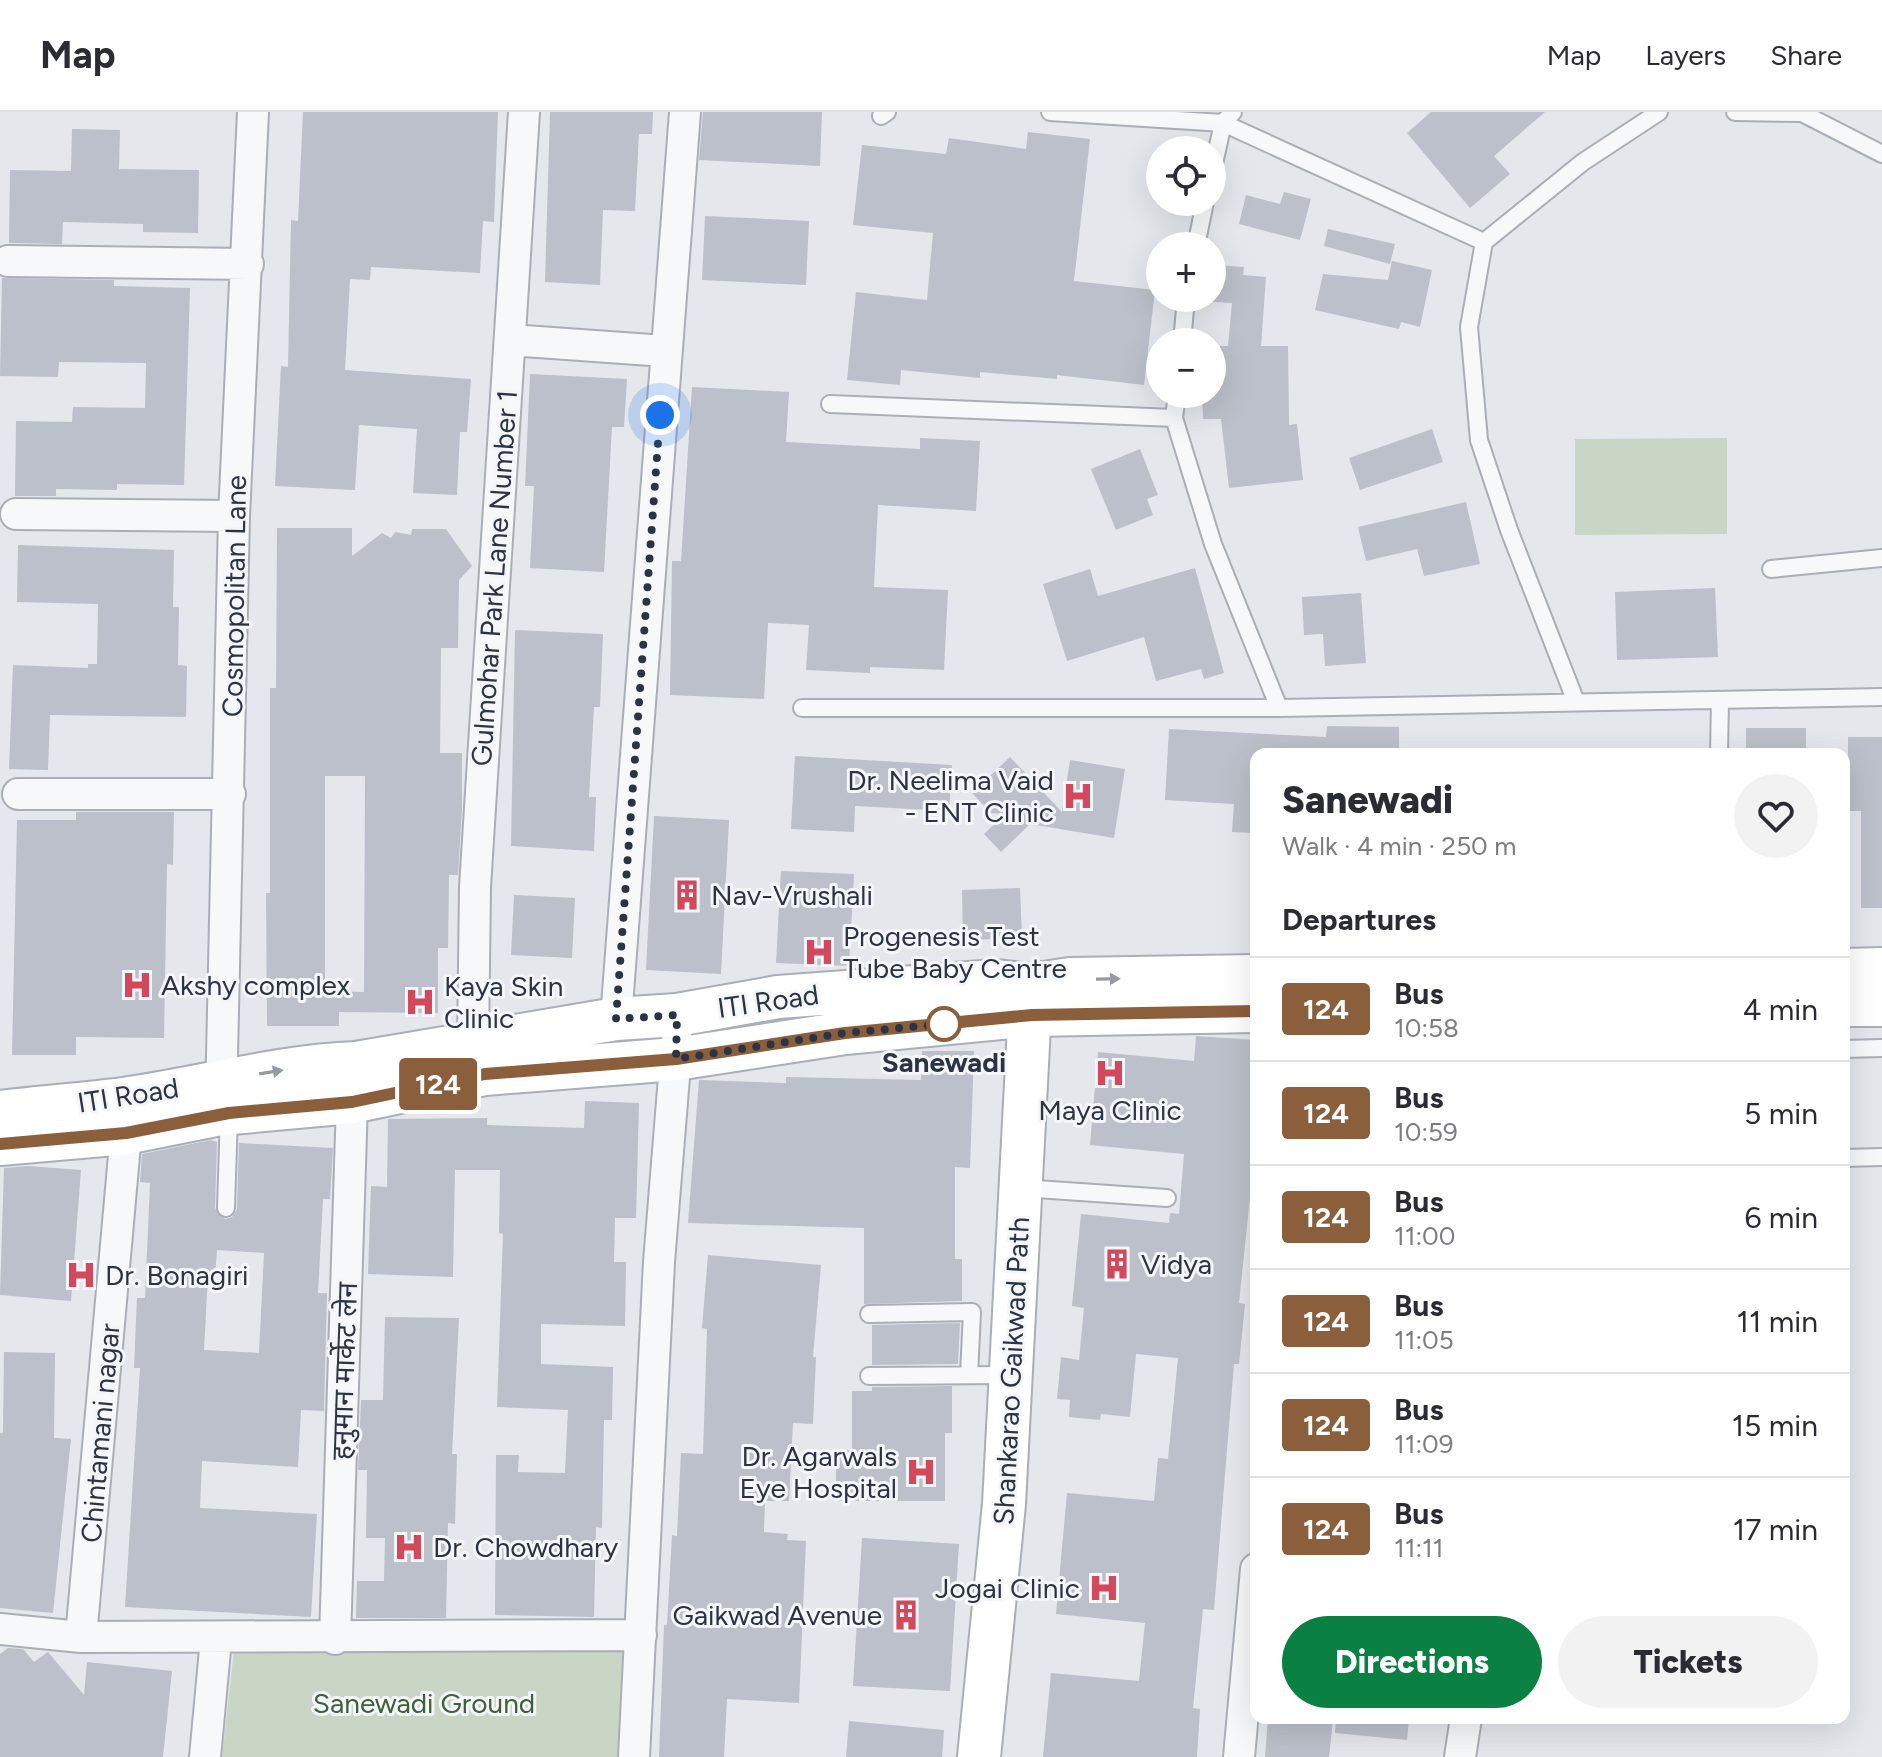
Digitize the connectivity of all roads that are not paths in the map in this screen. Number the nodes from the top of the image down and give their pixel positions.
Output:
1 (253, 112) edge
2 (524, 112) edge
3 (685, 112) edge
4 (1050, 112) edge
5 (1659, 112) edge
6 (1735, 112) edge
7 (1228, 117) edge
8 (1882, 154) edge
9 (1484, 242) junction
10 (8, 261) dead end
11 (248, 264) junction
12 (510, 340) junction
13 (665, 351) junction
14 (830, 404) dead end
15 (1175, 408) edge
16 (1174, 418) junction
17 (16, 514) dead end
18 (234, 516) junction
19 (1882, 558) edge
20 (1771, 569) dead end
21 (1882, 696) edge
22 (1720, 700) junction
23 (1576, 702) junction
24 (802, 708) dead end
25 (1279, 708) junction
26 (1719, 748) edge
27 (18, 794) dead end
28 (230, 794) junction
29 (1882, 969) edge
30 (1850, 970) edge
31 (1250, 976) edge
32 (1032, 1000) junction
33 (1850, 1005) edge
34 (1882, 1005) edge
35 (1250, 1011) edge
36 (677, 1015) junction
37 (616, 1019) junction
38 (473, 1044) junction
39 (1882, 1048) edge
40 (1850, 1049) edge
41 (676, 1059) junction
42 (223, 1102) junction
43 (352, 1102) junction
44 (0, 1112) edge
45 (126, 1133) junction
46 (0, 1144) edge
47 (1882, 1157) edge
48 (1850, 1158) edge
49 (1022, 1188) junction
50 (1167, 1198) dead end
51 (226, 1208) dead end
52 (869, 1314) dead end
53 (969, 1375) junction
54 (1011, 1375) junction
55 (869, 1376) dead end
56 (0, 1629) edge
57 (641, 1635) junction
58 (1250, 1635) edge
59 (81, 1637) junction
60 (216, 1639) junction
61 (335, 1639) junction
62 (1465, 1724) edge
63 (205, 1757) edge
64 (634, 1757) edge
65 (979, 1757) edge
66 (1239, 1757) edge
67 (1460, 1757) edge

1 - 11 street, Cosmopolitan Lane
2 - 12 street, Gulmohar Park Lane Number 1
3 - 13 street
4 - 7 lane
5 - 9 lane
6 - 8 lane
7 - 9 lane
9 - 23 lane
10 - 11 street
11 - 18 street, Cosmopolitan Lane
12 - 13 street
12 - 38 street, Gulmohar Park Lane Number 1
13 - 37 street
14 - 16 lane
15 - 16 lane
16 - 25 lane
17 - 18 street
18 - 28 street, Cosmopolitan Lane
19 - 20 lane
21 - 22 lane
22 - 23 lane
22 - 26 lane
23 - 25 lane
24 - 25 lane
27 - 28 street
28 - 42 street, Cosmopolitan Lane
29 - 30 main road
32 -> 31 main road, ITI Road
32 - 35 main road, ITI Road
32 - 36 main road, ITI Road
32 - 41 main road, ITI Road
32 - 49 main road, Shankarao Gaikwad Path
33 - 34 main road
36 - 37 main road, ITI Road
36 - 41 street
37 - 38 main road, ITI Road
42 -> 38 main road, ITI Road
39 - 40 lane
41 - 43 main road, ITI Road
41 - 57 street
42 - 43 main road, ITI Road
42 - 44 main road, ITI Road
42 - 45 main road, ITI Road
42 - 51 lane
43 - 61 street, हनुमान मार्केट लेन
45 - 46 main road, ITI Road
45 - 59 street, Chintamani nagar
47 - 48 lane
49 - 50 lane
49 - 54 main road, Shankarao Gaikwad Path
52 - 53 lane
53 - 54 lane
53 - 55 lane
54 - 65 main road, Shankarao Gaikwad Path
56 - 59 street
57 - 61 street
57 - 64 street
58 - 66 street
59 - 60 street
60 - 61 street
60 - 63 street
62 - 67 street

